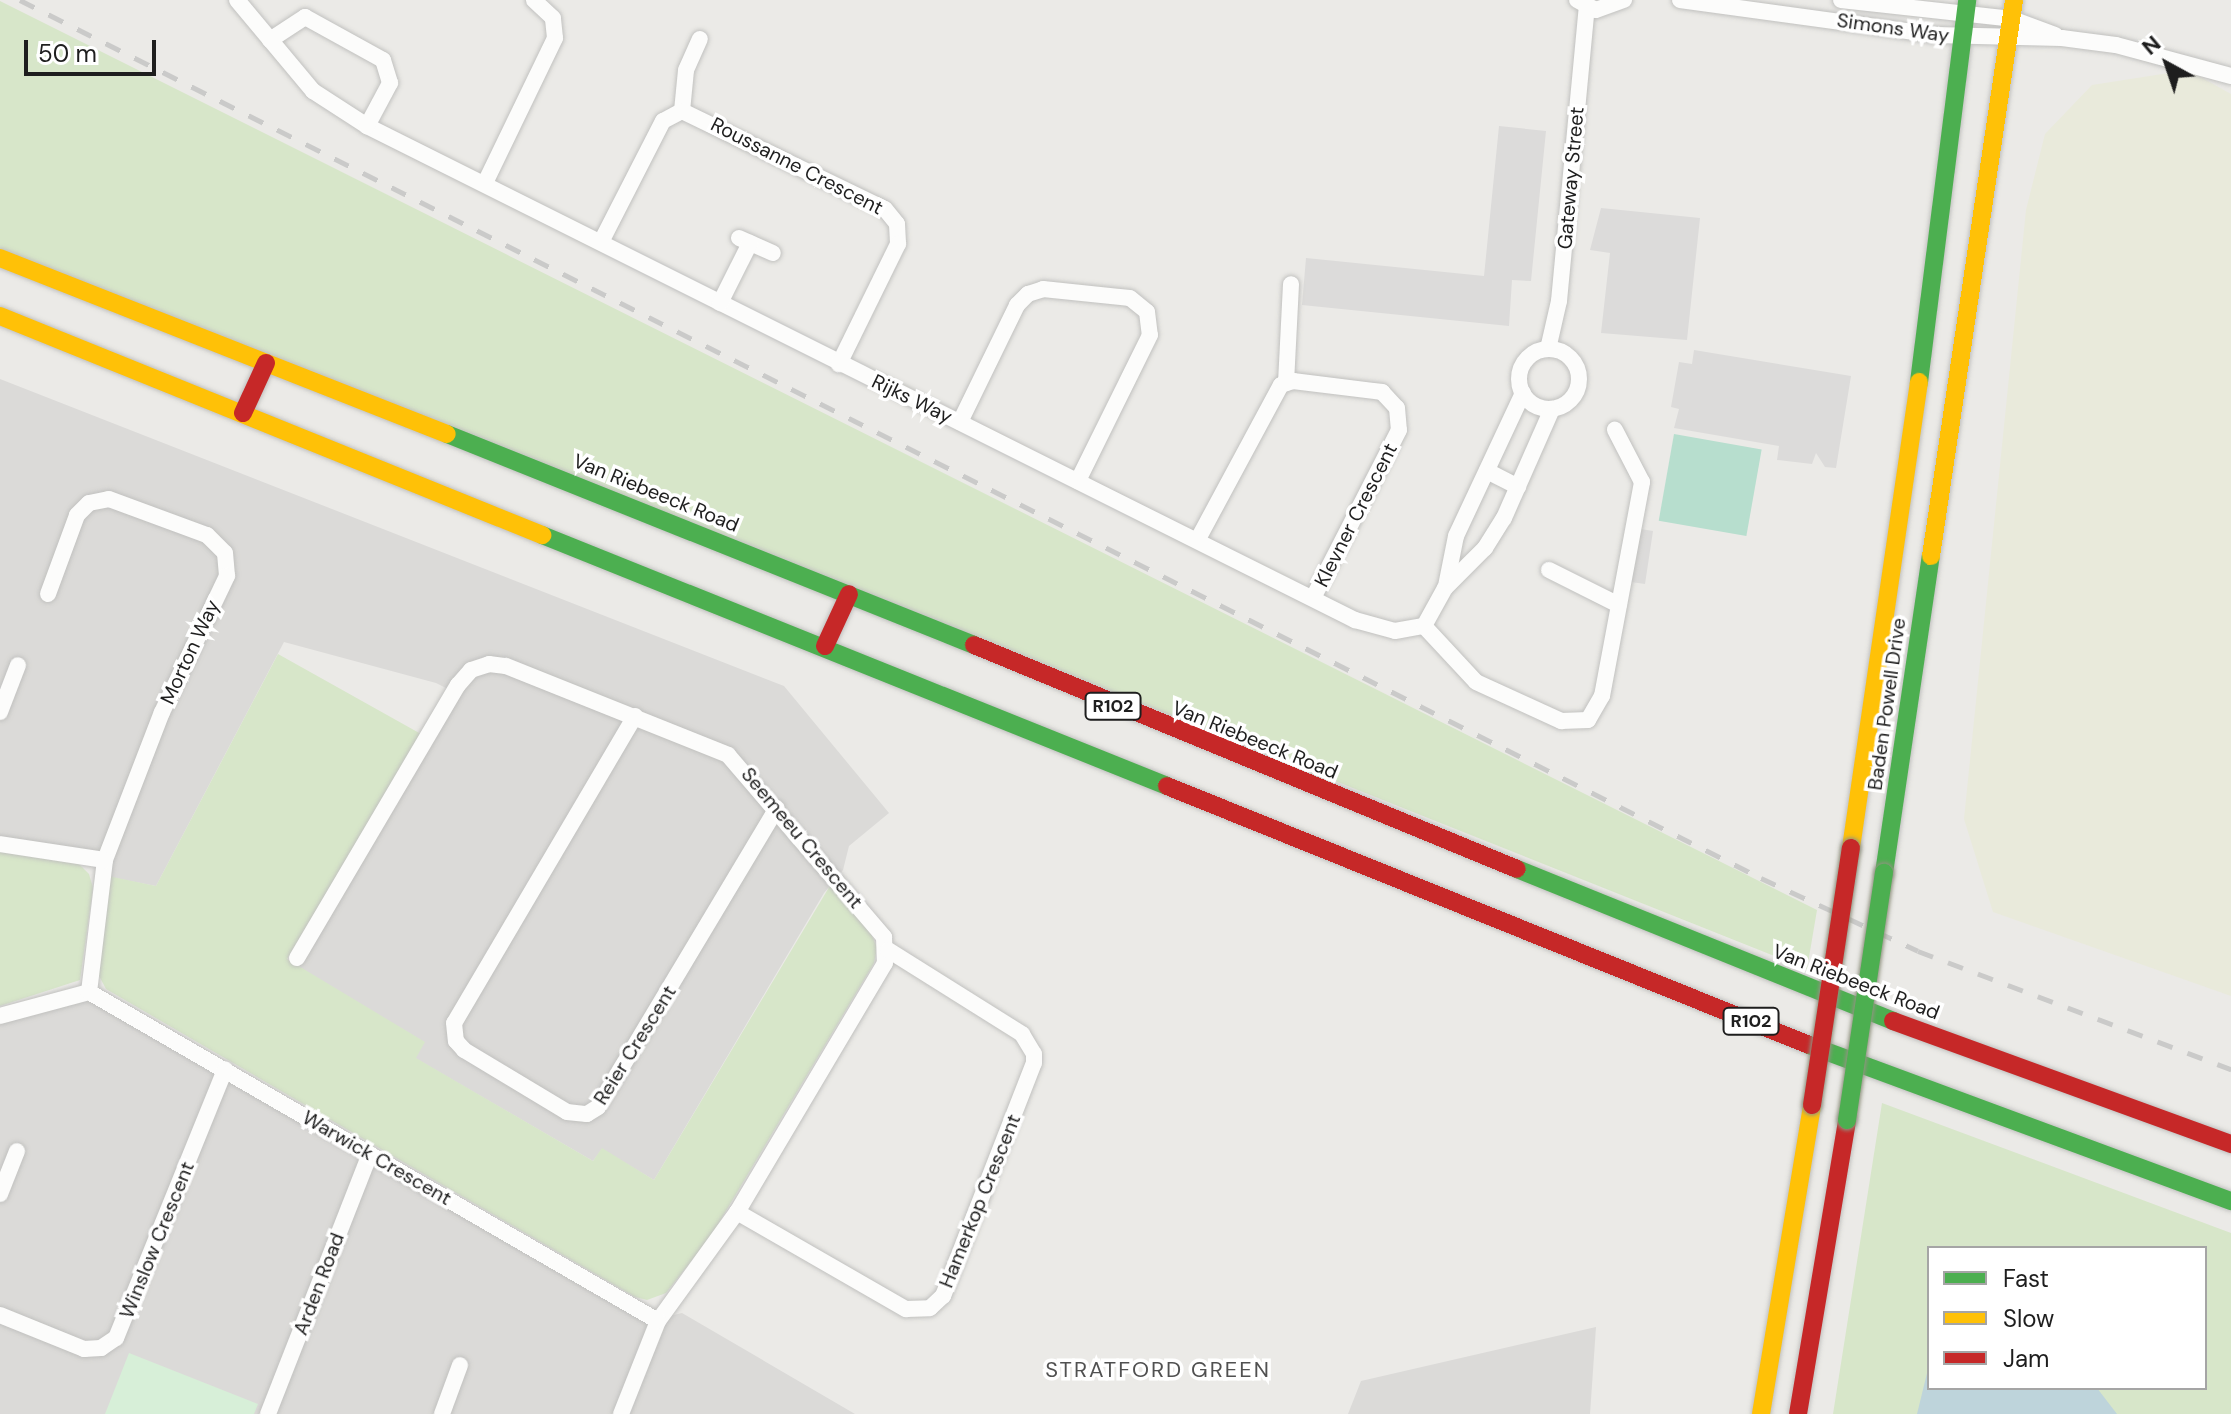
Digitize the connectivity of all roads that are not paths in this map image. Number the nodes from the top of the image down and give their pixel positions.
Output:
1 (237, 0) edge
2 (534, 0) edge
3 (1624, 0) edge
4 (1680, 0) edge
5 (1841, 0) edge
6 (1582, 3) edge
7 (1966, 6) edge
8 (2013, 9) edge
9 (1962, 36) junction
10 (2062, 38) junction
11 (700, 39) dead end
12 (270, 40) junction
13 (2010, 40) junction
14 (2231, 76) edge
15 (682, 111) junction
16 (367, 126) junction
17 (485, 183) junction
18 (601, 242) junction
19 (773, 253) dead end
20 (0, 258) edge
21 (1291, 284) dead end
22 (720, 303) junction
23 (0, 316) edge
24 (1548, 349) junction
25 (266, 363) junction
26 (839, 364) junction
27 (1286, 383) junction
28 (1523, 393) junction
29 (1552, 409) junction
30 (243, 413) junction
31 (960, 422) junction
32 (1615, 430) dead end
33 (1487, 471) junction
34 (1078, 481) junction
35 (1518, 487) junction
36 (1198, 539) junction
37 (1549, 570) dead end
38 (1445, 588) junction
39 (48, 594) dead end
40 (849, 594) junction
41 (1313, 598) junction
42 (1619, 605) junction
43 (1424, 626) junction
44 (825, 646) junction
45 (18, 665) dead end
46 (0, 712) edge
47 (635, 716) junction
48 (777, 808) junction
49 (0, 844) edge
50 (105, 860) junction
51 (888, 950) junction
52 (297, 958) dead end
53 (89, 992) junction
54 (0, 1016) edge
55 (225, 1069) junction
56 (2231, 1144) edge
57 (17, 1151) dead end
58 (370, 1154) junction
59 (0, 1194) edge
60 (2231, 1201) edge
61 (737, 1212) junction
62 (0, 1315) edge
63 (658, 1321) junction
64 (460, 1365) dead end
65 (268, 1414) edge
66 (442, 1414) edge
67 (621, 1414) edge
68 (1761, 1414) edge
69 (1798, 1414) edge

1 - 12 street, Rijks Way
2 - 17 street
3 - 6 street
4 - 9 street, Simons Way
5 - 7 street, Simons Way
6 - 24 street, Gateway Street
7 - 8 street, Simons Way
7 - 9 main road, Baden Powell Drive
8 - 10 street, Simons Way
8 - 13 main road, Baden Powell Drive
9 - 13 street, Simons Way
9 - 68 main road, Baden Powell Drive, bridge
10 - 13 street, Simons Way
10 - 14 street
11 - 15 street
12 - 16 street, Rijks Way
12 - 16 street
13 - 69 main road, Baden Powell Drive, bridge
15 - 18 street
15 - 26 street, Roussanne Crescent
16 - 17 street, Rijks Way
17 - 18 street, Rijks Way
18 - 22 street, Rijks Way
19 - 22 street
20 - 25 main road, Van Riebeeck Road / R102
21 - 27 street
22 - 26 street, Rijks Way
23 - 30 main road, R102
24 - 28 street
24 - 29 street
25 - 30 main road
25 - 40 main road, Van Riebeeck Road / R102
26 - 31 street, Rijks Way
27 - 36 street
27 - 41 street, Klevner Crescent
28 - 29 street
28 - 33 street
29 - 35 street
30 - 44 main road, R102
31 - 34 street, Rijks Way
31 - 34 street
32 - 42 street
33 - 35 street
33 - 38 street
34 - 36 street, Rijks Way
35 - 38 street
36 - 41 street, Rijks Way
37 - 42 street
38 - 43 street
39 - 50 street, Morton Way
40 - 44 main road
40 - 56 main road, Van Riebeeck Road / R102
41 - 43 street, Rijks Way
42 - 43 street
44 - 60 main road, R102
45 - 46 street
47 - 48 street, Seemeeu Crescent
47 - 48 street, Reier Crescent
47 - 52 street, Seemeeu Crescent
48 - 51 street, Seemeeu Crescent
49 - 50 street
50 - 53 street, Morton Way
51 - 61 street
51 - 61 street, Hamerkop Crescent
53 - 54 street
53 - 55 street, Warwick Crescent
55 - 58 street, Warwick Crescent
55 - 62 street, Winslow Crescent
57 - 59 street
58 - 63 street, Warwick Crescent
58 - 65 street, Arden Road
61 - 63 street
63 - 67 street
64 - 66 street

